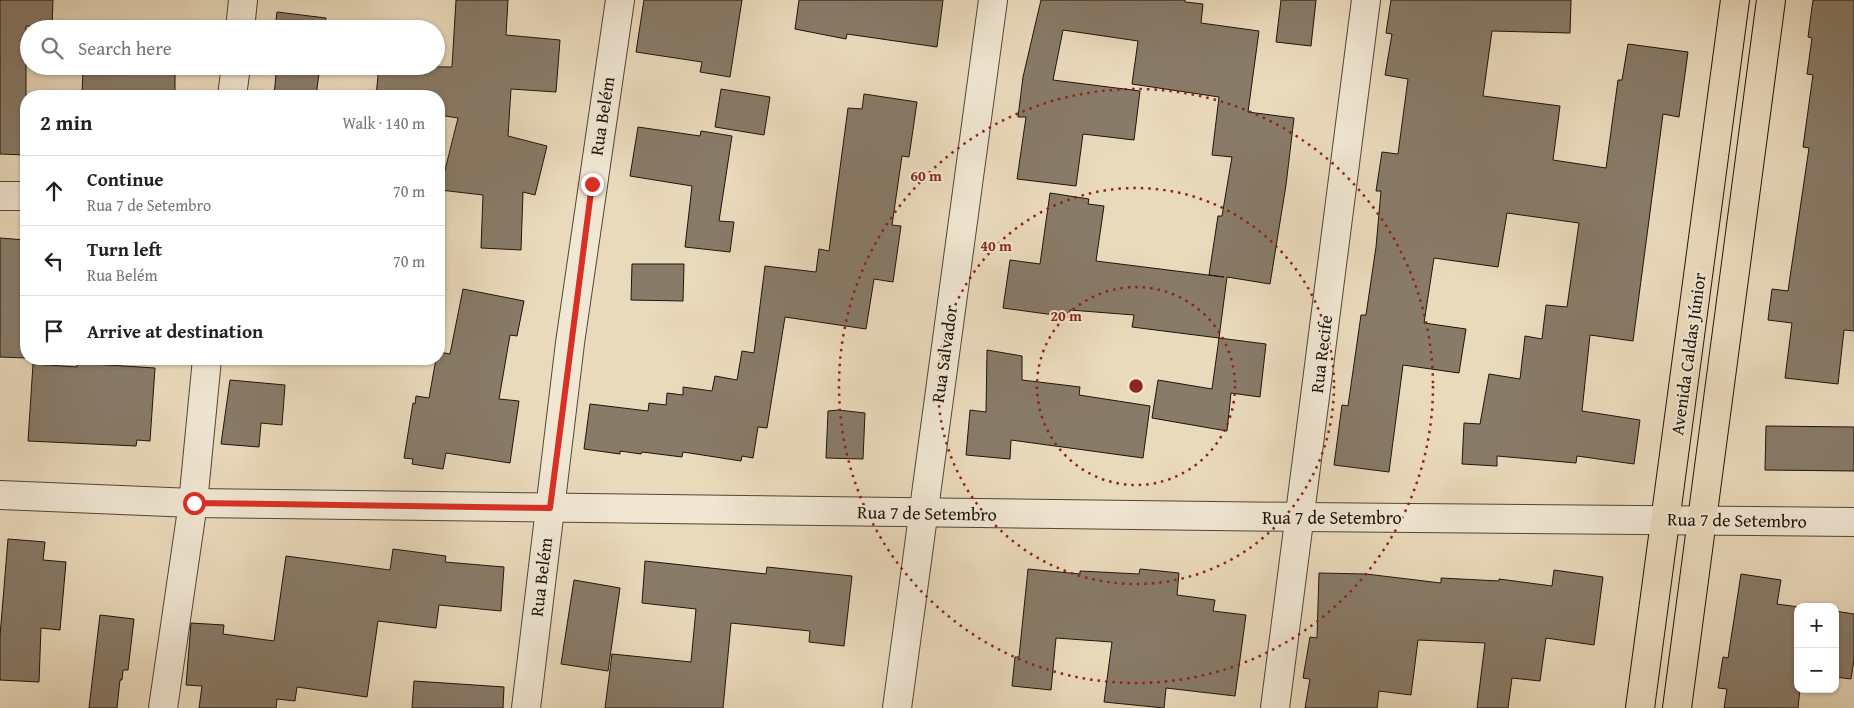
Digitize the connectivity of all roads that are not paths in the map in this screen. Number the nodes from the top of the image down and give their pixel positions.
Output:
1 (243, 0) edge
2 (620, 0) edge
3 (993, 0) edge
4 (1366, 0) edge
5 (1734, 0) edge
6 (1771, 0) edge
7 (241, 20) edge
8 (235, 75) edge
9 (233, 90) edge
10 (0, 196) edge
11 (20, 196) edge
12 (206, 365) edge
13 (0, 495) edge
14 (194, 503) junction
15 (550, 508) junction
16 (922, 513) junction
17 (1300, 517) junction
18 (1666, 520) junction
19 (1702, 520) junction
20 (1854, 522) edge
21 (163, 708) edge
22 (526, 708) edge
23 (897, 708) edge
24 (1275, 708) edge
25 (1640, 708) edge
26 (1677, 708) edge

1 - 7 street
2 - 15 street, Rua Belém
3 - 16 street, Rua Salvador
4 - 17 street, Rua Recife
5 - 18 main road, Avenida Caldas Júnior
6 - 19 main road, Avenida Caldas Júnior
8 - 9 street
10 - 11 street
12 - 14 street
13 - 14 street, Rua 7 de Setembro
14 - 15 street, Rua 7 de Setembro
14 - 21 street
15 - 16 street, Rua 7 de Setembro
15 - 22 street, Rua Belém
16 - 17 street, Rua 7 de Setembro
16 - 23 street, Rua Salvador
17 - 18 street, Rua 7 de Setembro
17 - 24 street, Rua Recife
18 - 19 street, Rua 7 de Setembro
18 - 25 main road, Avenida Caldas Júnior
19 - 20 street, Rua 7 de Setembro
19 - 26 main road, Avenida Caldas Júnior

